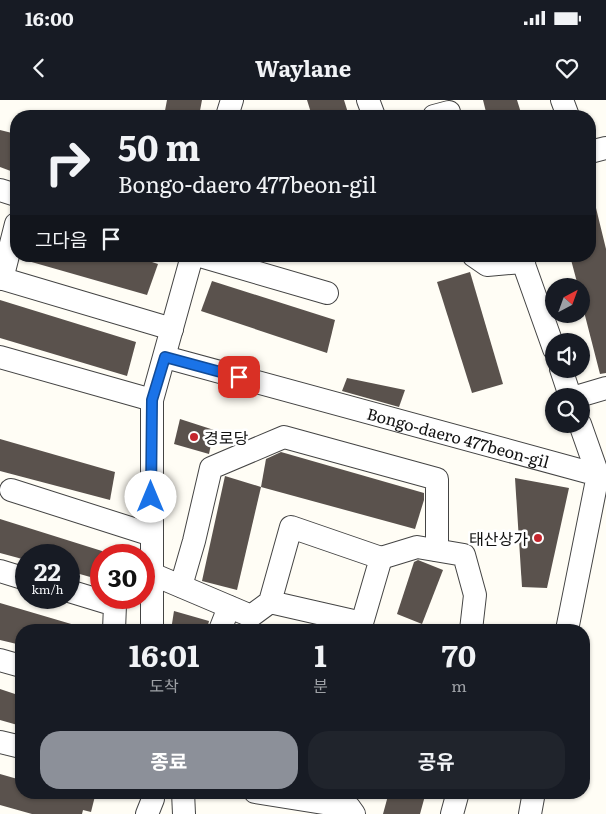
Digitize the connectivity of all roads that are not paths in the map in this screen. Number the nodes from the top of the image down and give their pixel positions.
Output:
1 (10, 246) edge
2 (190, 262) edge
3 (220, 262) edge
4 (483, 262) edge
5 (506, 262) edge
6 (526, 262) edge
7 (1, 278) edge
8 (327, 294) dead end
9 (172, 329) junction
10 (549, 333) edge
11 (0, 357) edge
12 (165, 357) junction
13 (606, 388) edge
14 (590, 393) edge
15 (152, 400) junction
16 (583, 433) edge
17 (598, 475) junction
18 (11, 490) dead end
19 (152, 535) junction
20 (152, 544) edge
21 (437, 550) junction
22 (381, 558) junction
23 (0, 571) edge
24 (155, 575) edge
25 (15, 576) edge
26 (181, 586) junction
27 (80, 594) edge
28 (270, 602) junction
29 (229, 607) junction
30 (152, 609) edge
31 (114, 624) edge
32 (152, 624) edge
33 (222, 624) edge
34 (472, 624) edge
35 (568, 624) edge
36 (0, 660) edge
37 (15, 664) edge
38 (0, 742) edge
39 (15, 746) edge
40 (153, 799) edge
41 (183, 799) edge
42 (306, 799) edge
43 (456, 799) edge
44 (533, 799) edge
45 (352, 805) edge
46 (147, 814) edge
47 (184, 814) edge
48 (452, 814) edge
49 (530, 814) edge

1 - 7 street
2 - 9 street
3 - 8 street
4 - 5 street
6 - 10 street
7 - 9 street
9 - 12 street
11 - 15 street
12 - 15 street
12 - 17 street, Bongo-daero 477beon-gil
13 - 14 street
15 - 19 street
16 - 17 street
17 - 35 street
18 - 19 street
19 - 20 street
21 - 22 street
21 - 26 street
21 - 34 street
22 - 28 street
22 - 28 street
23 - 25 street
24 - 26 street
26 - 29 street
27 - 31 street
28 - 29 street
29 - 33 street
30 - 32 street
36 - 37 street
38 - 39 street
40 - 46 street
41 - 47 street
42 - 45 street
43 - 48 street
44 - 49 street

